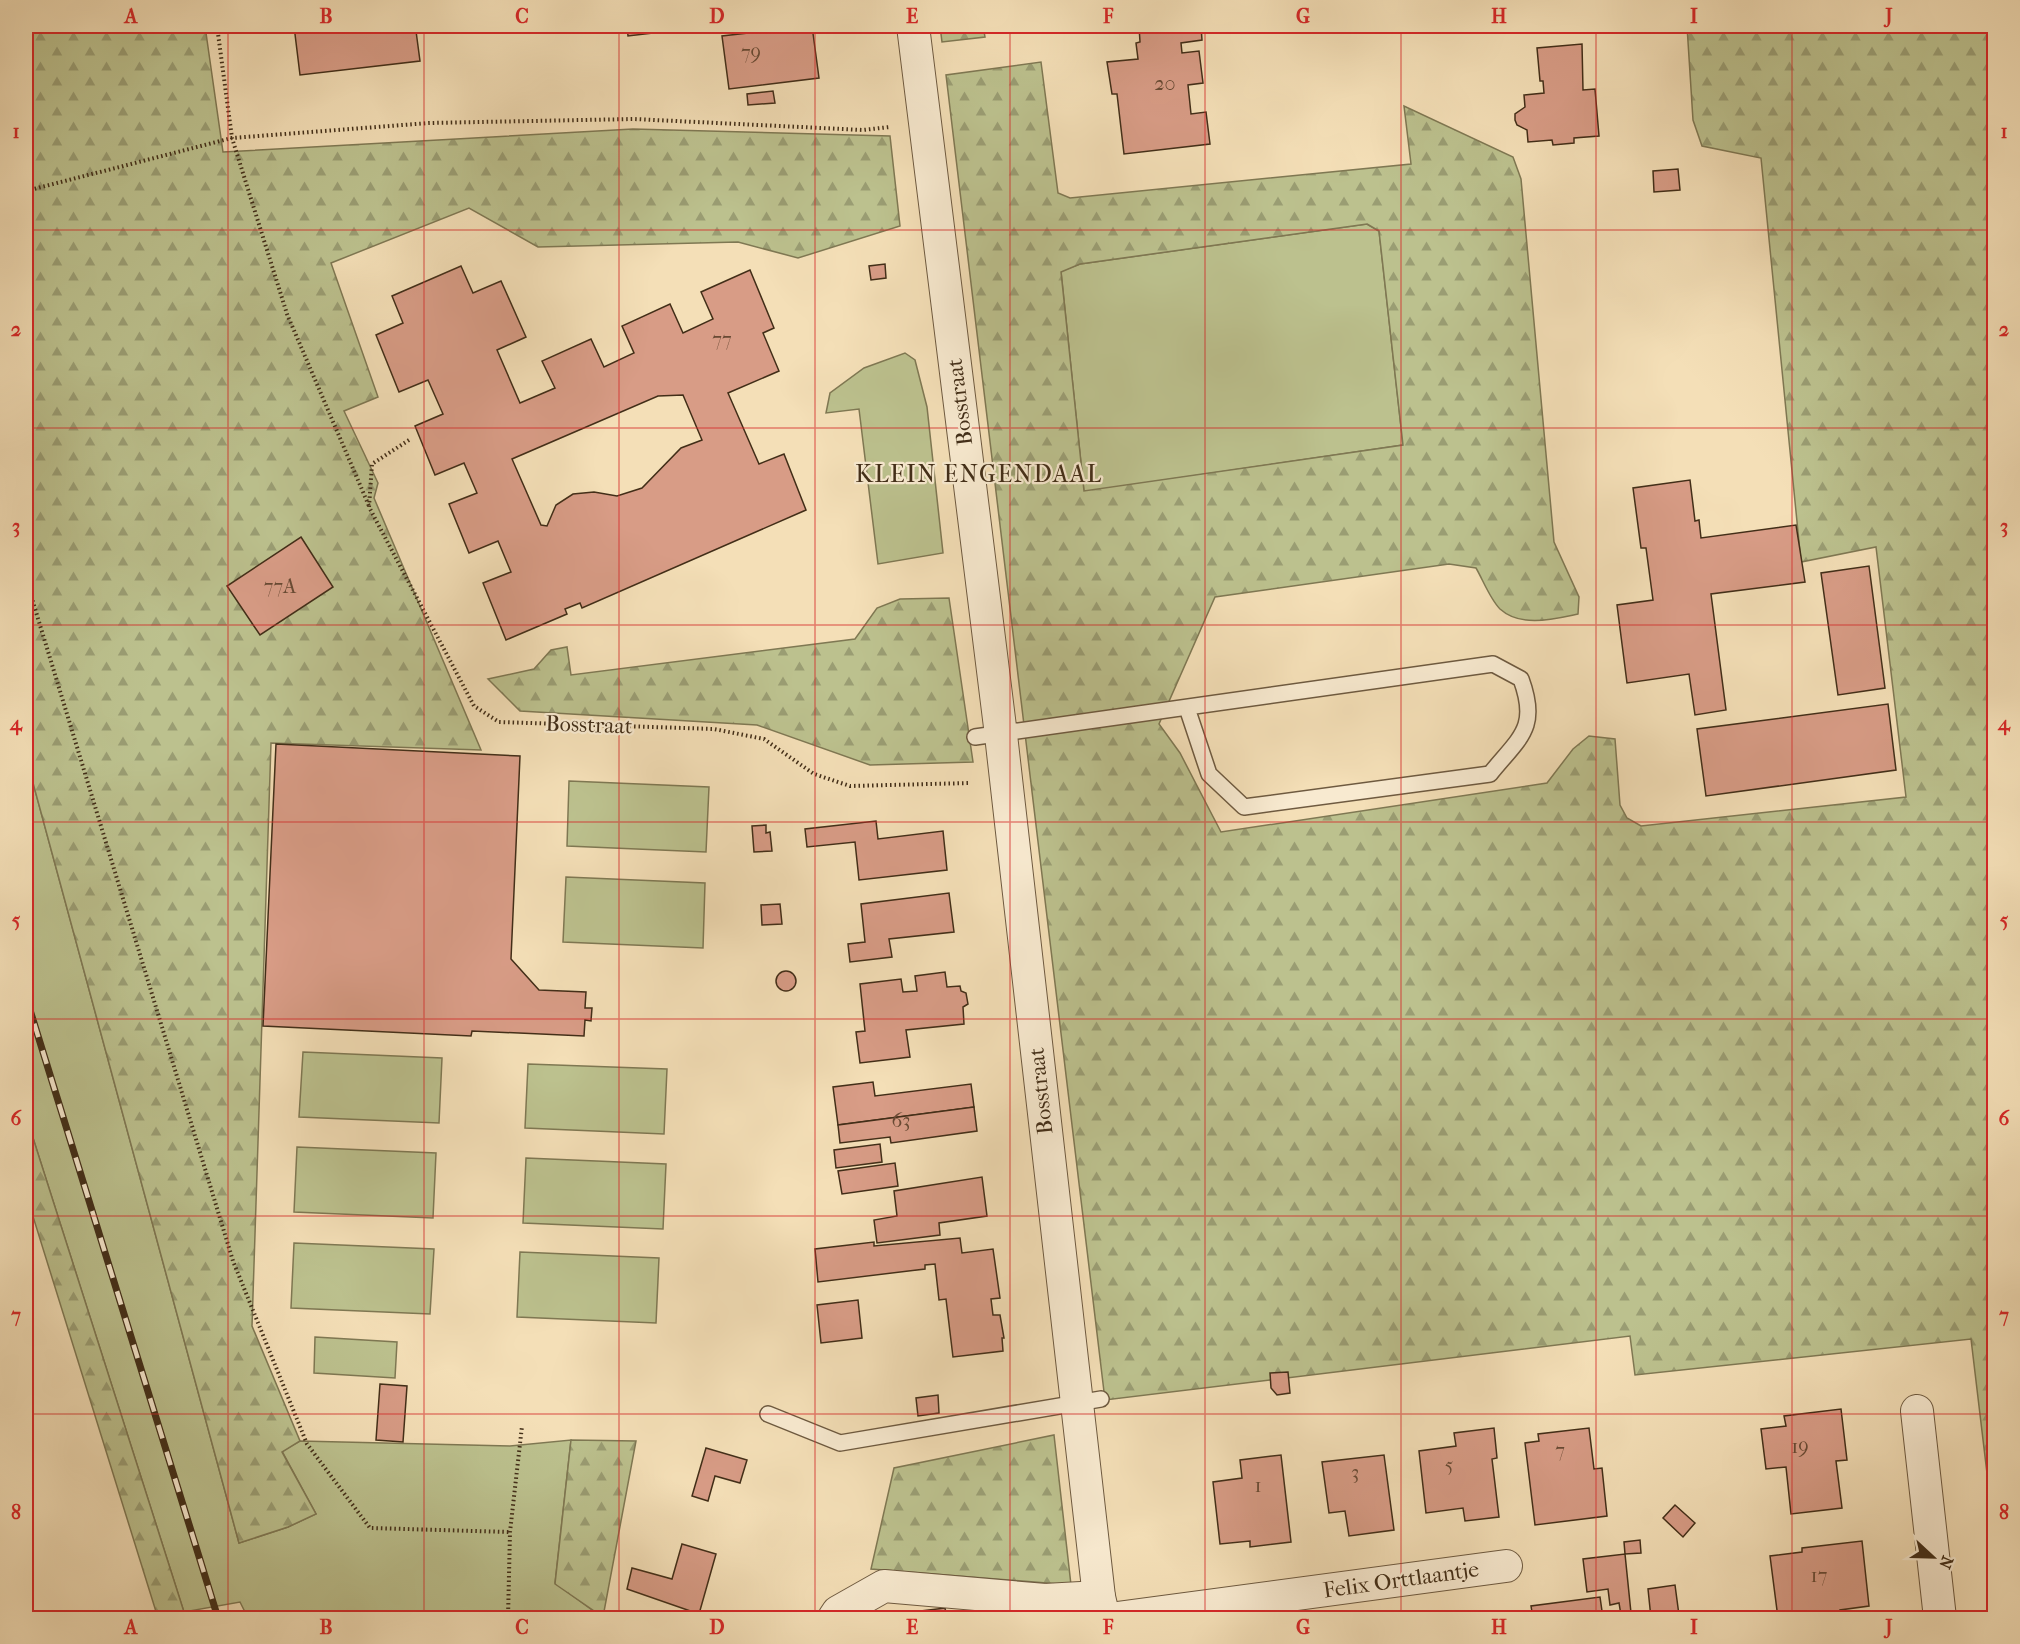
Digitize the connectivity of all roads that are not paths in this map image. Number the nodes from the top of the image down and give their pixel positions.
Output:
1 (913, 26) edge
2 (1187, 708) junction
3 (988, 736) junction
4 (1089, 1401) junction
5 (1917, 1411) dead end
6 (768, 1414) dead end
7 (1506, 1566) dead end
8 (1106, 1611) edge
9 (834, 1618) edge
10 (1940, 1618) edge

1 - 3 street, Bosstraat
2 - 2 lane
2 - 3 lane
3 - 4 street, Bosstraat
4 - 6 lane
4 - 8 street, Bosstraat
5 - 10 street
7 - 8 street, Felix Orttlaantje
8 - 9 street

